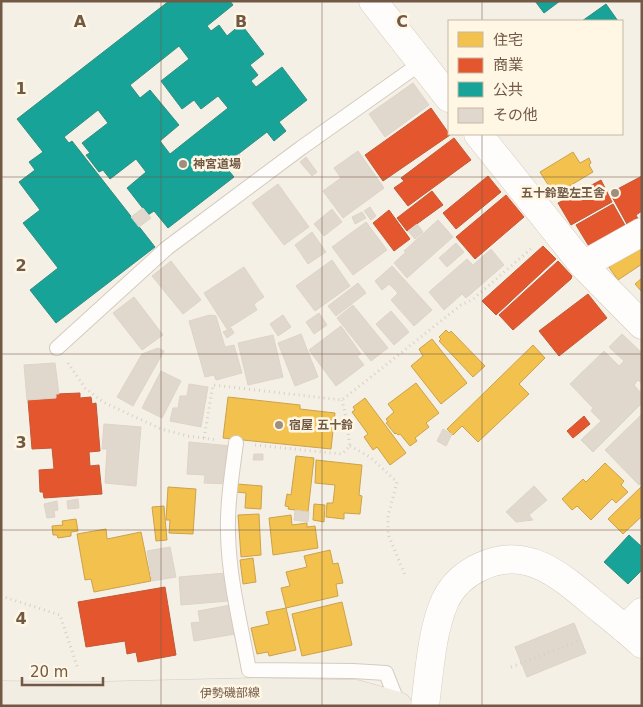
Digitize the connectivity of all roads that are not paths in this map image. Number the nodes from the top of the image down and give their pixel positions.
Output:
1 (373, 1) edge
2 (422, 63) junction
3 (448, 97) edge
4 (479, 135) edge
5 (642, 232) edge
6 (583, 265) junction
7 (642, 325) edge
8 (57, 348) road end
9 (236, 443) road end
10 (636, 628) edge
11 (1, 694) edge
12 (399, 706) edge
13 (424, 706) edge

1 - 2 street
2 - 3 street
2 - 8 lane
4 - 6 street
5 - 6 street
6 - 7 street
9 - 12 lane
10 - 13 street
11 - 12 main road, 伊勢磯部線

